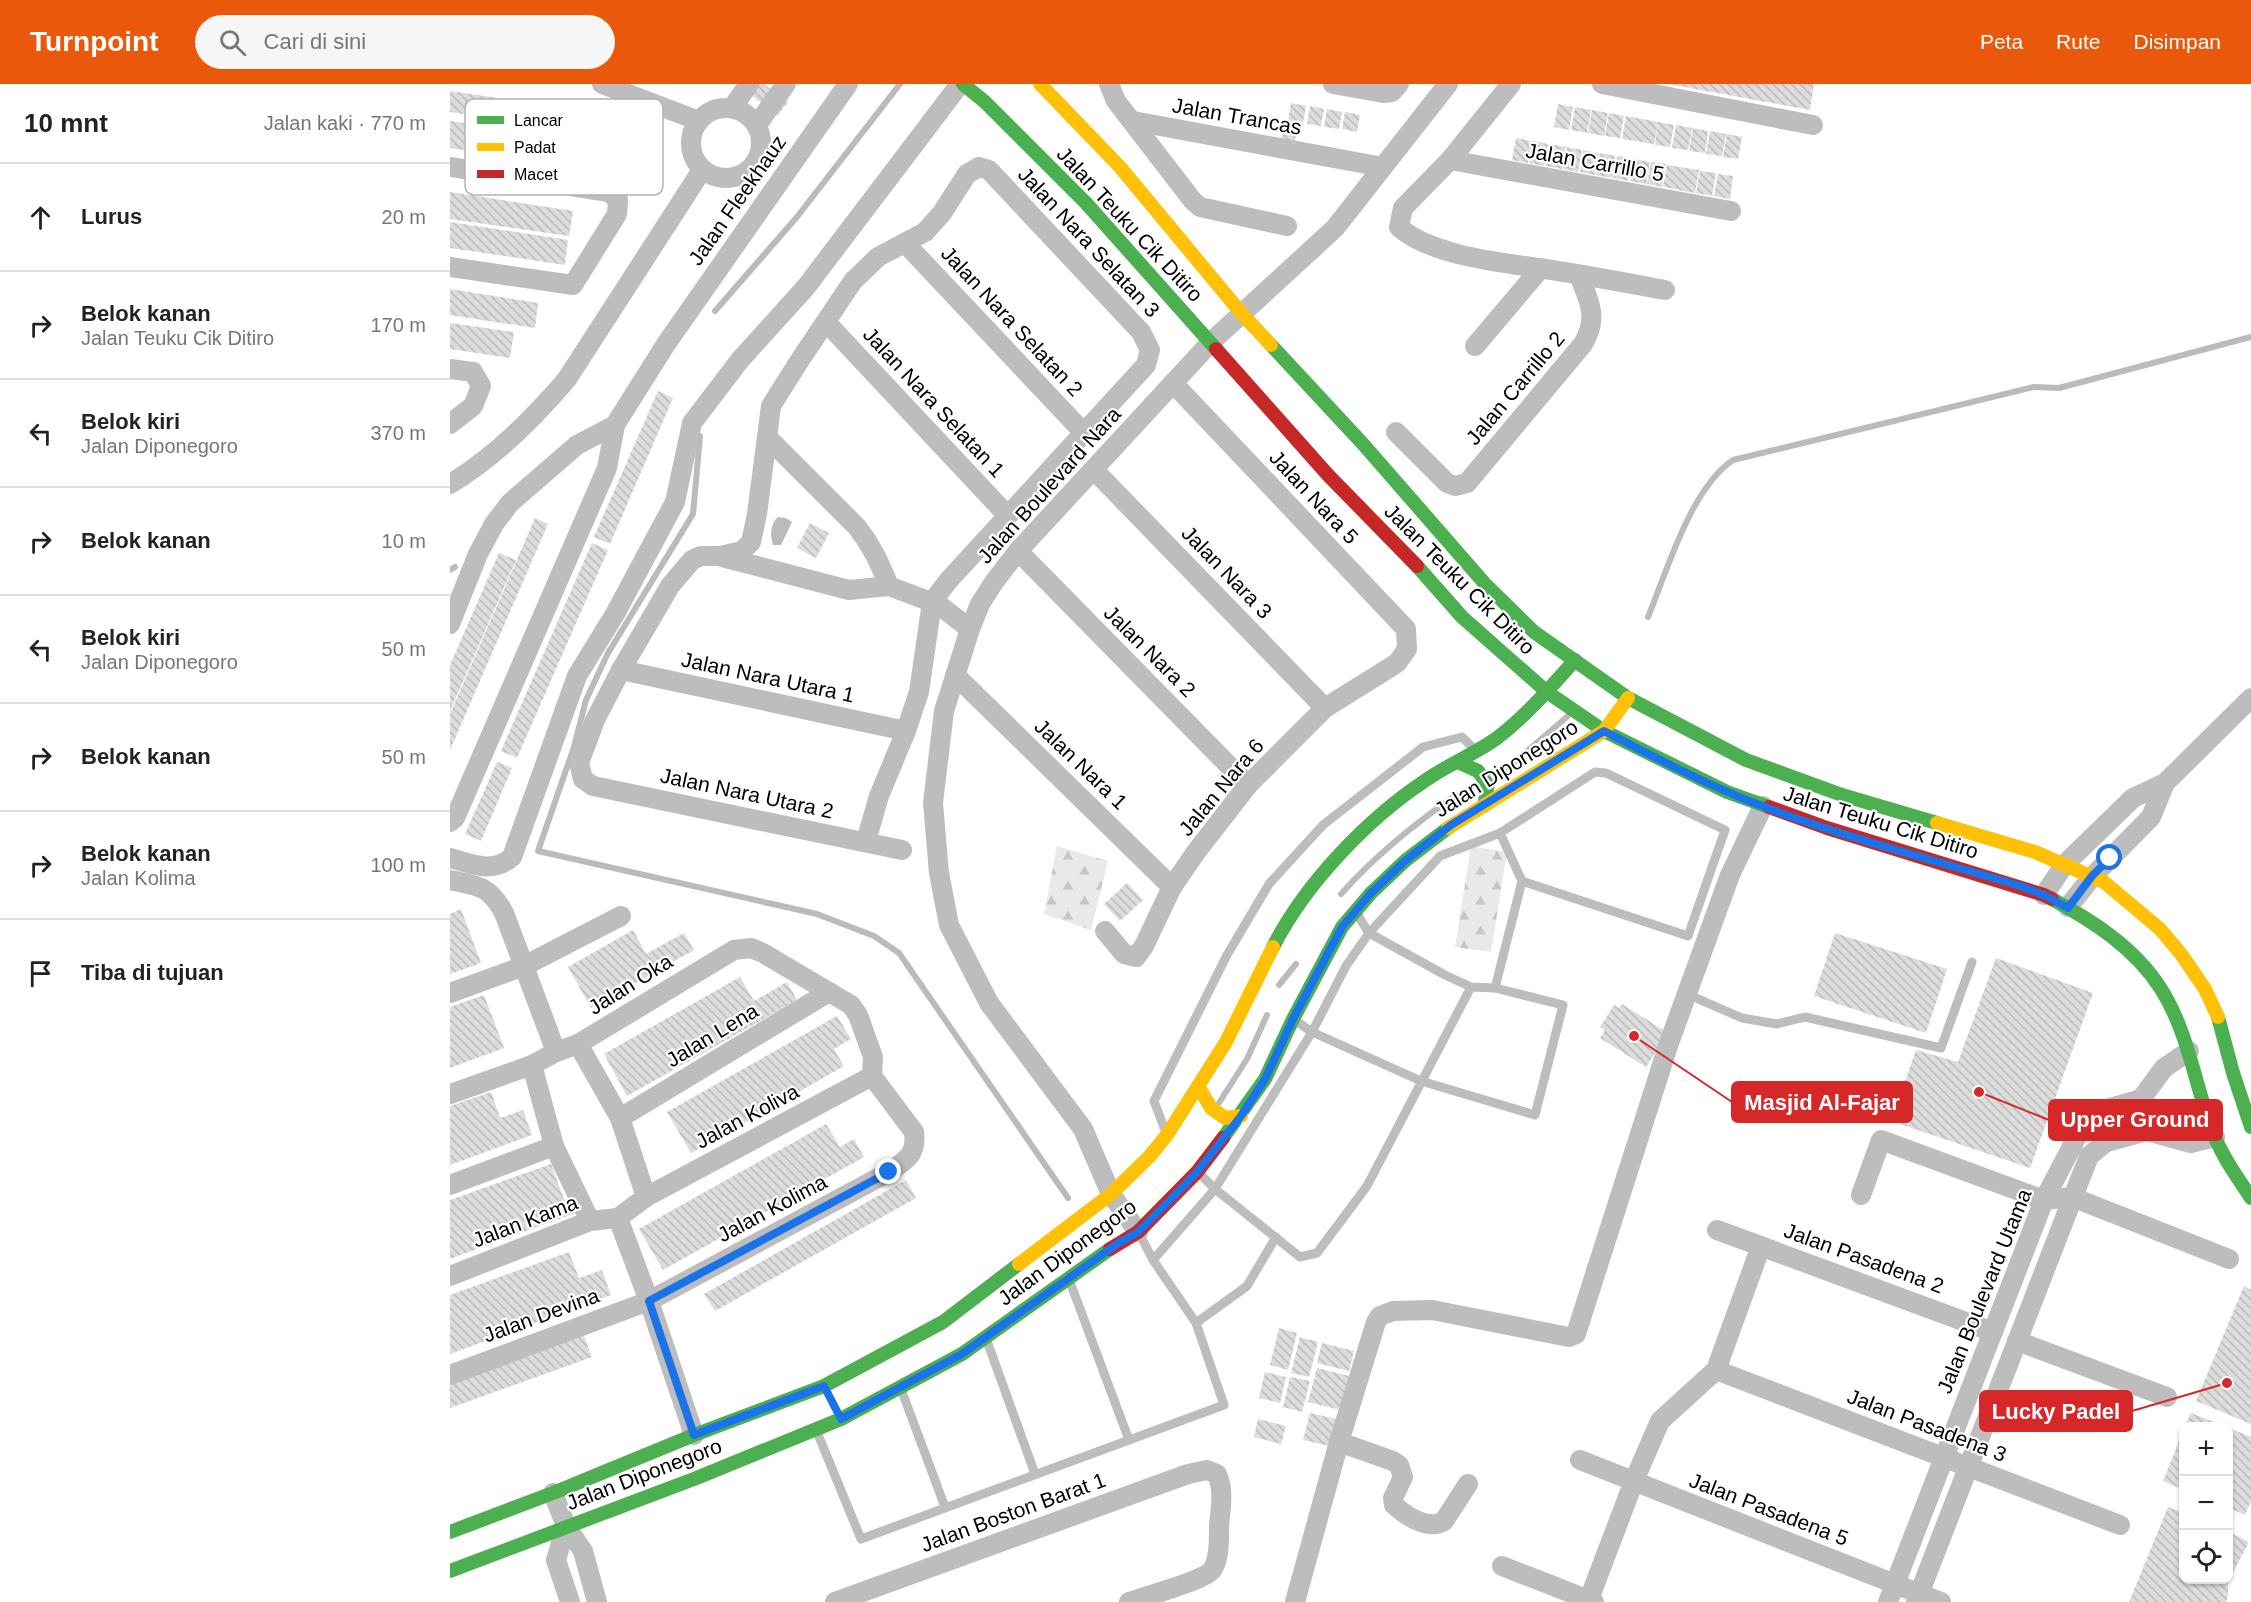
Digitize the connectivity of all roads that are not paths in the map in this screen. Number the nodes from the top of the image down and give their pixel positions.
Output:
1 (602, 84) edge
2 (749, 84) edge
3 (786, 84) edge
4 (848, 84) edge
5 (962, 84) edge
6 (1040, 84) edge
7 (1109, 84) edge
8 (1333, 84) edge
9 (1400, 84) edge
10 (1448, 84) edge
11 (1511, 84) edge
12 (1602, 84) edge
13 (640, 99) edge
14 (663, 108) edge
15 (732, 108) junction
16 (1133, 121) junction
17 (757, 125) junction
18 (1813, 125) dead end
19 (696, 126) junction
20 (1450, 160) junction
21 (450, 167) edge
22 (1383, 167) junction
23 (465, 169) edge
24 (702, 170) junction
25 (612, 195) edge
26 (1731, 211) dead end
27 (1287, 226) dead end
28 (904, 243) junction
29 (450, 267) edge
30 (1541, 268) junction
31 (1579, 275) junction
32 (1665, 290) dead end
33 (1242, 314) junction
34 (826, 322) junction
35 (1211, 342) junction
36 (1475, 346) dead end
37 (450, 369) edge
38 (1173, 383) junction
39 (450, 424) edge
40 (615, 425) junction
41 (1396, 432) dead end
42 (1084, 433) junction
43 (767, 437) junction
44 (1094, 470) junction
45 (450, 484) edge
46 (1008, 516) junction
47 (1018, 551) junction
48 (720, 556) junction
49 (889, 586) junction
50 (936, 603) junction
51 (980, 604) junction
52 (450, 624) edge
53 (970, 629) junction
54 (1407, 649) joint
55 (1575, 660) junction
56 (621, 670) junction
57 (955, 675) junction
58 (1547, 692) junction
59 (1628, 698) junction
60 (2251, 698) edge
61 (1325, 708) junction
62 (906, 731) junction
63 (1604, 731) junction
64 (1476, 751) junction
65 (1458, 762) junction
66 (2165, 783) junction
67 (1248, 785) junction
68 (1484, 806) junction
69 (1763, 806) junction
70 (450, 822) edge
71 (1500, 833) junction
72 (866, 841) junction
73 (902, 850) dead end
74 (450, 858) edge
75 (2065, 864) junction
76 (2092, 876) junction
77 (1522, 881) junction
78 (456, 884) edge
79 (1172, 887) junction
80 (2044, 895) junction
81 (2068, 908) junction
82 (1355, 912) junction
83 (621, 916) dead end
84 (1105, 931) dead end
85 (1369, 933) junction
86 (1972, 962) dead end
87 (524, 966) junction
88 (1472, 987) junction
89 (1495, 988) junction
90 (829, 992) junction
91 (450, 993) edge
92 (1687, 994) junction
93 (1293, 1019) junction
94 (1312, 1032) junction
95 (578, 1044) junction
96 (2189, 1051) junction
97 (556, 1052) junction
98 (532, 1065) junction
99 (872, 1076) junction
100 (1421, 1082) junction
101 (1198, 1086) junction
102 (450, 1094) edge
103 (2141, 1099) junction
104 (1241, 1116) junction
105 (620, 1118) junction
106 (2237, 1128) edge
107 (2147, 1131) junction
108 (1167, 1135) junction
109 (554, 1146) junction
110 (1197, 1172) junction
111 (450, 1185) edge
112 (1215, 1189) junction
113 (1112, 1194) junction
114 (1861, 1195) dead end
115 (646, 1197) junction
116 (2072, 1197) junction
117 (2251, 1198) edge
118 (2044, 1200) junction
119 (618, 1218) junction
120 (590, 1221) junction
121 (1718, 1230) dead end
122 (1138, 1232) junction
123 (1276, 1237) junction
124 (1761, 1246) junction
125 (2229, 1259) dead end
126 (1153, 1260) junction
127 (450, 1276) edge
128 (1068, 1278) junction
129 (649, 1301) junction
130 (1196, 1323) junction
131 (1993, 1332) junction
132 (985, 1337) junction
133 (2017, 1341) junction
134 (1716, 1370) junction
135 (450, 1375) edge
136 (900, 1387) junction
137 (828, 1394) junction
138 (2167, 1397) dead end
139 (841, 1419) junction
140 (816, 1430) junction
141 (694, 1435) junction
142 (1129, 1440) junction
143 (1339, 1442) junction
144 (1944, 1458) junction
145 (1580, 1460) dead end
146 (1968, 1467) junction
147 (1035, 1474) junction
148 (1634, 1481) junction
149 (1468, 1484) dead end
150 (553, 1493) junction
151 (945, 1507) junction
152 (2120, 1525) dead end
153 (566, 1526) junction
154 (450, 1532) edge
155 (1502, 1566) dead end
156 (450, 1570) edge
157 (1891, 1593) edge
158 (1917, 1598) edge
159 (1590, 1601) edge
160 (570, 1602) edge
161 (597, 1602) edge
162 (835, 1602) edge
163 (1129, 1602) edge
164 (1295, 1602) edge
165 (1941, 1602) edge

1 - 13 street
2 - 15 street
3 - 17 street
4 - 40 street, Jalan Fleekhauz
5 - 35 main road, Jalan Teuku Cik Ditiro
5 - 74 street
6 - 33 main road, Jalan Teuku Cik Ditiro
7 - 16 street
8 - 9 street
10 - 22 street, Jalan Boulevard Nara
11 - 20 street
12 - 18 street
14 - 19 street
15 - 17 street
15 - 19 street
16 - 22 street, Jalan Trancas
16 - 27 street
17 - 24 street
19 - 24 street
20 - 26 street, Jalan Carrillo 5
20 - 30 street
21 - 23 street
22 - 33 street, Jalan Boulevard Nara
24 - 45 street
25 - 29 street
28 - 34 street
28 - 42 street, Jalan Nara Selatan 2
28 - 42 street, Jalan Nara Selatan 3
30 - 31 street
30 - 36 street
31 - 32 street
31 - 41 street, Jalan Carrillo 2
33 - 35 street, Jalan Boulevard Nara
33 - 55 main road, Jalan Teuku Cik Ditiro
34 - 43 street
34 - 46 street, Jalan Nara Selatan 1
35 - 38 street, Jalan Boulevard Nara
35 - 58 main road, Jalan Teuku Cik Ditiro
37 - 39 street
38 - 44 street, Jalan Boulevard Nara
38 - 54 street, Jalan Nara 5
40 - 52 street
40 - 70 street
42 - 46 street
43 - 48 street
43 - 49 street
44 - 47 street, Jalan Boulevard Nara
44 - 61 street, Jalan Nara 3
46 - 50 street
47 - 51 street, Jalan Boulevard Nara
47 - 67 street, Jalan Nara 2
48 - 49 street
48 - 56 street
49 - 50 street
50 - 51 street
50 - 53 street
50 - 62 street
51 - 53 street, Jalan Boulevard Nara
53 - 57 street, Jalan Boulevard Nara
54 - 61 street, Jalan Nara 6
55 - 58 main road, Jalan Diponegoro
55 - 59 main road, Jalan Teuku Cik Ditiro
56 - 62 street, Jalan Nara Utara 1
56 - 72 street, Jalan Nara Utara 2
57 - 79 street, Jalan Nara 1
57 - 113 street, Jalan Boulevard Nara
58 - 63 main road, Jalan Teuku Cik Ditiro
58 - 64 main road, Jalan Diponegoro
59 - 63 main road, Jalan Diponegoro
59 - 75 main road, Jalan Teuku Cik Ditiro
60 - 66 street
61 - 67 street, Jalan Nara 6
62 - 72 street
63 - 68 main road, Jalan Diponegoro
63 - 69 main road, Jalan Teuku Cik Ditiro
64 - 65 main road, Jalan Diponegoro
64 - 108 lane
65 - 68 main road
65 - 101 main road, Jalan Diponegoro
66 - 75 street
66 - 76 street
67 - 79 street, Jalan Nara 6
68 - 82 main road, Jalan Diponegoro
69 - 80 main road, Jalan Teuku Cik Ditiro
69 - 92 street
71 - 77 lane
71 - 77 lane
71 - 85 lane
72 - 73 street, Jalan Nara Utara 2
75 - 76 main road, Jalan Teuku Cik Ditiro
75 - 80 street
76 - 81 street
76 - 106 main road, Jalan Teuku Cik Ditiro
77 - 89 lane
78 - 87 street
79 - 84 street, Jalan Nara 6
80 - 81 main road, Jalan Teuku Cik Ditiro
81 - 96 main road, Jalan Teuku Cik Ditiro
82 - 85 lane
82 - 93 main road, Jalan Diponegoro
83 - 87 street
85 - 88 lane
85 - 94 lane
86 - 92 lane
87 - 91 street
87 - 97 street
88 - 89 lane
88 - 100 lane
89 - 100 lane
90 - 95 street, Jalan Oka
90 - 99 street
90 - 105 street, Jalan Lena
92 - 143 street
93 - 94 lane
93 - 104 main road, Jalan Diponegoro
94 - 100 lane
94 - 112 lane
95 - 97 street, Jalan Oka
95 - 105 street
96 - 103 street
96 - 106 main road, Jalan Teuku Cik Ditiro
97 - 98 street, Jalan Oka
98 - 102 street, Jalan Oka
98 - 109 street
99 - 115 street, Jalan Koliva
99 - 129 street, Jalan Kolima
100 - 123 lane
101 - 104 main road
101 - 108 main road, Jalan Diponegoro
103 - 107 street
103 - 118 street, Jalan Boulevard Utama
104 - 110 main road, Jalan Diponegoro
105 - 115 street
106 - 107 street
106 - 117 main road, Jalan Teuku Cik Ditiro
107 - 116 street
108 - 113 main road, Jalan Diponegoro
109 - 111 street
109 - 120 street
110 - 112 lane
110 - 122 main road, Jalan Diponegoro
112 - 123 lane
112 - 126 lane
113 - 122 street, Jalan Boulevard Nara
113 - 137 main road, Jalan Diponegoro
114 - 118 street
115 - 119 street, Jalan Koliva
116 - 118 street
116 - 125 street
116 - 133 street
118 - 131 street, Jalan Boulevard Utama
119 - 120 street, Jalan Kama
119 - 129 street
120 - 127 street, Jalan Kama
121 - 124 street, Jalan Pasadena 2
122 - 126 lane
122 - 128 main road, Jalan Diponegoro
123 - 130 lane
124 - 131 street, Jalan Pasadena 2
124 - 134 street
126 - 130 lane
128 - 132 main road, Jalan Diponegoro
128 - 142 lane
129 - 135 street, Jalan Devina
129 - 141 street
130 - 142 lane
131 - 144 street, Jalan Boulevard Utama
132 - 136 main road, Jalan Diponegoro
132 - 147 lane
133 - 138 street
133 - 146 street
134 - 144 street, Jalan Pasadena 3
134 - 148 street
136 - 139 main road, Jalan Diponegoro
136 - 151 lane
137 - 139 main road
137 - 141 main road, Jalan Diponegoro
139 - 140 main road, Jalan Diponegoro
140 - 151 lane
140 - 153 main road, Jalan Diponegoro
141 - 150 main road, Jalan Diponegoro
142 - 147 lane
143 - 149 street
143 - 164 street
144 - 146 street, Jalan Pasadena 3
144 - 157 street, Jalan Boulevard Utama
145 - 148 street, Jalan Pasadena 5
146 - 152 street, Jalan Pasadena 3
146 - 158 street
147 - 151 lane
148 - 157 street, Jalan Pasadena 5
148 - 159 street
150 - 153 street
150 - 154 main road, Jalan Diponegoro
153 - 156 main road, Jalan Diponegoro
153 - 160 street
153 - 161 street
155 - 159 street
157 - 158 street, Jalan Pasadena 5
158 - 165 street, Jalan Pasadena 5
162 - 163 street, Jalan Boston Barat 1

